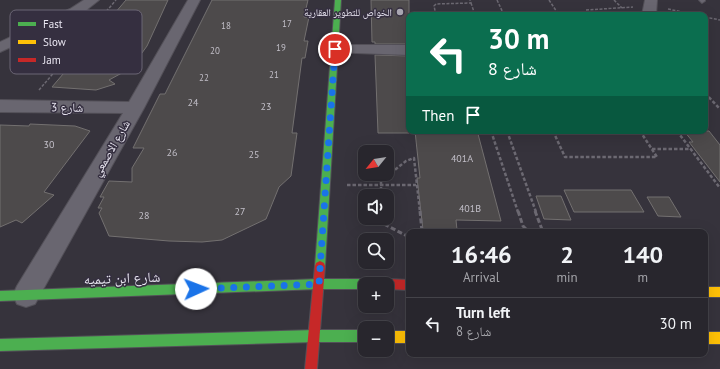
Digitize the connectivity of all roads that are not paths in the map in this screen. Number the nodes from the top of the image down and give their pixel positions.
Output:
1 (93, 0) edge
2 (194, 0) edge
3 (338, 0) edge
4 (651, 0) edge
5 (78, 10) edge
6 (649, 12) edge
7 (10, 43) edge
8 (0, 48) edge
9 (335, 49) junction
10 (406, 50) edge
11 (0, 106) edge
12 (135, 108) junction
13 (319, 284) junction
14 (358, 284) edge
15 (394, 284) edge
16 (406, 285) edge
17 (708, 292) edge
18 (720, 292) edge
19 (0, 296) edge
20 (26, 296) junction
21 (315, 336) junction
22 (358, 336) edge
23 (394, 337) edge
24 (406, 337) edge
25 (708, 338) edge
26 (720, 338) edge
27 (0, 344) edge
28 (311, 369) edge

1 - 5 street
2 - 12 street, شارع الاصمعي
3 - 9 street
4 - 6 street
7 - 8 street
9 - 10 street
9 - 13 street
11 - 12 street, شارع 3
12 - 20 street, شارع الاصمعي
13 - 14 street, شارع ابن تيميه
13 - 20 street, شارع ابن تيميه
13 - 21 street
15 - 16 street
17 - 18 street
19 - 20 street, شارع ابن تيميه
21 - 22 street
21 - 27 street
21 - 28 street
23 - 24 street
25 - 26 street

